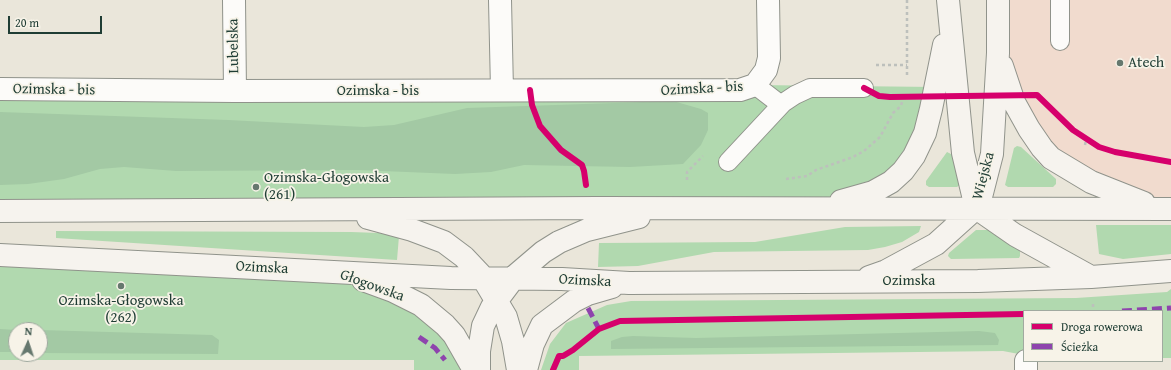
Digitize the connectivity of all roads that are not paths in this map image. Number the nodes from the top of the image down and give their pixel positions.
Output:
1 (234, 0) edge
2 (500, 0) edge
3 (768, 0) edge
4 (947, 0) edge
5 (998, 0) edge
6 (1060, 0) edge
7 (1060, 40) dead end
8 (998, 53) junction
9 (755, 85) junction
10 (864, 88) road end
11 (0, 89) edge
12 (502, 90) junction
13 (235, 91) junction
14 (781, 105) junction
15 (728, 162) dead end
16 (807, 208) junction
17 (976, 208) junction
18 (735, 209) junction
19 (1170, 209) edge
20 (318, 210) junction
21 (0, 211) edge
22 (0, 255) edge
23 (1171, 271) edge
24 (333, 272) junction
25 (1091, 277) junction
26 (484, 279) junction
27 (512, 280) junction
28 (854, 282) junction
29 (629, 284) junction
30 (497, 300) junction
31 (474, 370) edge
32 (479, 370) edge
33 (518, 370) edge
34 (526, 370) edge

1 - 13 street, Lubelska
2 - 12 street
3 - 9 street
4 - 16 main road
4 - 17 main road
5 - 8 main road, Wiejska
6 - 7 lane
8 - 17 main road, Wiejska
8 - 19 main road
9 - 12 street, Ozimska - bis
9 - 14 lane
10 - 14 lane
11 - 13 street, Ozimska - bis
12 - 13 street, Ozimska - bis
14 - 15 lane
16 - 17 main road
16 - 18 main road
17 - 19 main road
17 - 25 main road
17 - 28 main road, Wiejska
18 - 20 main road
18 - 27 main road
20 - 21 main road
20 - 26 main road
22 - 24 main road, Ozimska
23 - 25 main road, Ozimska
24 - 26 main road, Ozimska
24 - 31 main road, Głogowska
25 - 28 main road, Ozimska
26 - 27 main road, Ozimska
26 - 30 main road
27 - 29 main road, Ozimska
27 - 30 main road
28 - 29 main road, Ozimska
29 - 34 main road
30 - 32 main road
30 - 33 main road

